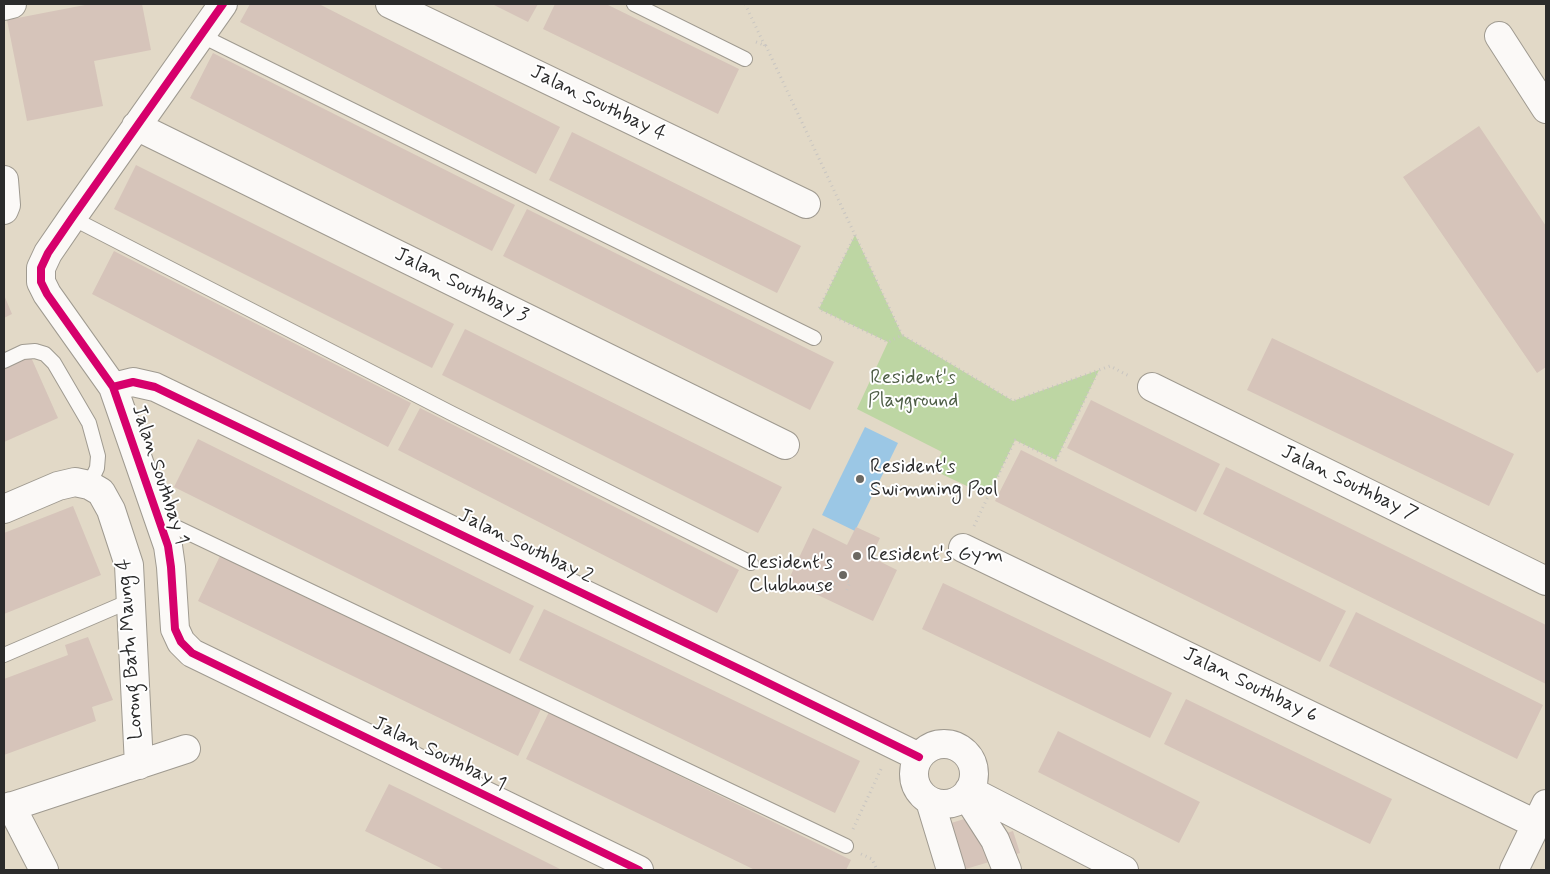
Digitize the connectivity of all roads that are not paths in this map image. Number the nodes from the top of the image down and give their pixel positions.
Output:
1 (12, 4) edge
2 (223, 4) edge
3 (390, 4) edge
4 (634, 4) edge
5 (4, 6) edge
6 (200, 35) junction
7 (1499, 36) dead end
8 (745, 59) dead end
9 (1546, 109) edge
10 (136, 126) junction
11 (4, 180) edge
12 (806, 204) dead end
13 (4, 210) edge
14 (72, 218) junction
15 (814, 338) dead end
16 (4, 360) edge
17 (113, 387) junction
18 (1152, 387) road end
19 (786, 445) dead end
20 (89, 485) junction
21 (4, 509) edge
22 (158, 519) junction
23 (963, 548) road end
24 (751, 563) dead end
25 (1546, 581) edge
26 (132, 600) junction
27 (4, 655) edge
28 (186, 750) dead end
29 (919, 757) junction
30 (139, 765) junction
31 (967, 792) junction
32 (930, 801) junction
33 (7, 807) edge
34 (1541, 814) edge
35 (846, 846) road end
36 (44, 870) edge
37 (639, 870) edge
38 (951, 870) edge
39 (1007, 870) edge
40 (1124, 870) edge
41 (1514, 870) edge

1 - 5 street
2 - 6 street, Jalan Southbay 1
3 - 12 street, Jalan Southbay 4
4 - 8 lane
6 - 10 street, Jalan Southbay 1
6 - 15 lane
7 - 9 street
10 - 14 street, Jalan Southbay 1
10 - 19 street, Jalan Southbay 3
11 - 13 street
14 - 17 street, Jalan Southbay 1
14 - 24 lane
16 - 20 lane
17 - 22 street, Jalan Southbay 1
17 - 29 street, Jalan Southbay 2
18 - 25 street, Jalan Southbay 7
20 - 21 street
20 - 26 street, Lorong Batu Maung 4
22 - 35 lane
22 - 37 street, Jalan Southbay 1
23 - 34 street, Jalan Southbay 6
26 - 27 lane
26 - 30 street, Lorong Batu Maung 4
28 - 30 street
29 - 31 street
29 - 32 street
30 - 33 street
31 - 32 street
31 - 39 street
31 - 40 street
32 - 38 street
33 - 36 street
34 - 41 street

